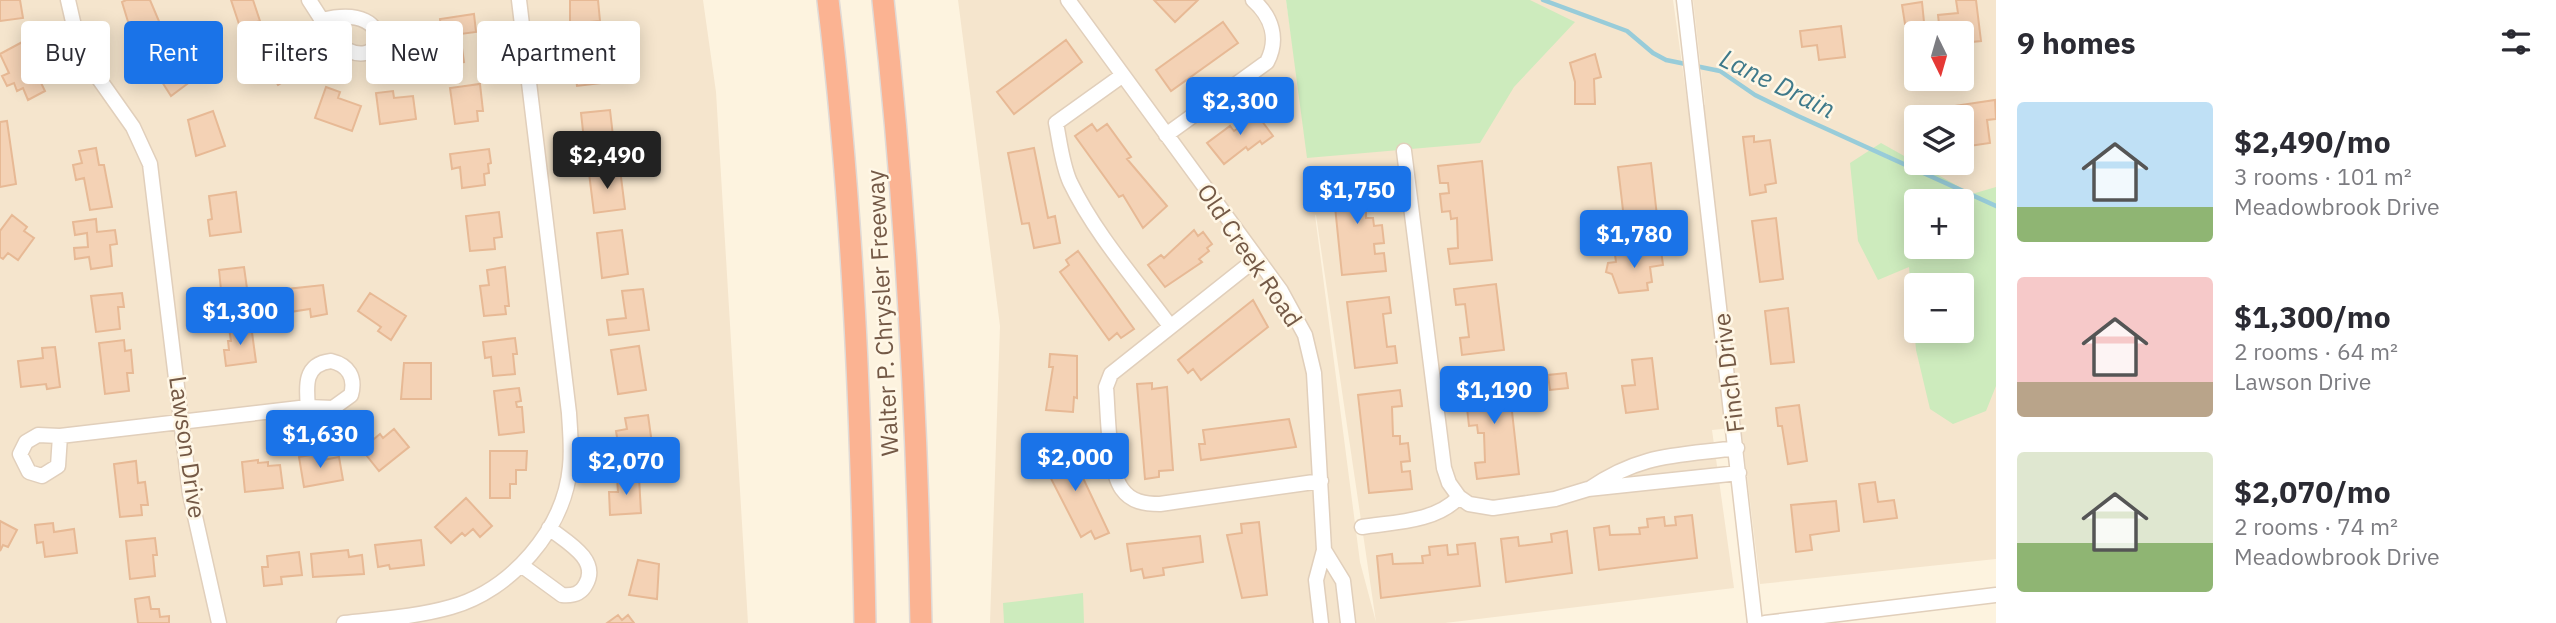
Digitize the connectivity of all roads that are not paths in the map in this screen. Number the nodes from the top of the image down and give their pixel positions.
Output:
1 (68, 0) edge
2 (309, 0) edge
3 (519, 0) edge
4 (828, 0) edge
5 (883, 0) edge
6 (1068, 0) edge
7 (1253, 0) edge
8 (1684, 0) edge
9 (323, 20) dead end
10 (1123, 75) junction
11 (1166, 135) junction
12 (1404, 151) dead end
13 (1257, 258) junction
14 (1170, 326) junction
15 (308, 407) dead end
16 (183, 421) junction
17 (60, 436) dead end
18 (1737, 448) junction
19 (1739, 474) junction
20 (1321, 481) junction
21 (1588, 489) junction
22 (1459, 497) junction
23 (1362, 527) dead end
24 (549, 528) junction
25 (1324, 550) junction
26 (521, 565) junction
27 (1996, 595) edge
28 (1837, 619) edge
29 (219, 623) edge
30 (344, 623) edge
31 (865, 623) edge
32 (921, 623) edge
33 (1321, 623) edge
34 (1348, 623) edge
35 (1755, 623) edge
36 (1765, 623) edge

1 - 16 street, Lawson Drive
2 - 9 street
3 - 24 street
4 - 31 highway, Walter P. Chrysler Freeway
5 - 32 highway, Walter P. Chrysler Freeway
6 - 10 street, Old Creek Road
7 - 11 street
8 - 18 street, Finch Drive
10 - 11 street, Old Creek Road
10 - 14 street
11 - 13 street, Old Creek Road
12 - 22 street
13 - 14 street
13 - 20 street, Old Creek Road
14 - 20 street
15 - 16 street
16 - 17 street
16 - 29 street, Lawson Drive
18 - 19 street, Finch Drive
18 - 21 street
19 - 21 street
19 - 35 street, Finch Drive
20 - 25 street, Old Creek Road
21 - 22 street
22 - 23 street
24 - 26 street
24 - 26 street
25 - 33 street, Old Creek Road
25 - 34 street, Old Creek Road
26 - 30 street
27 - 28 street
28 - 36 street

